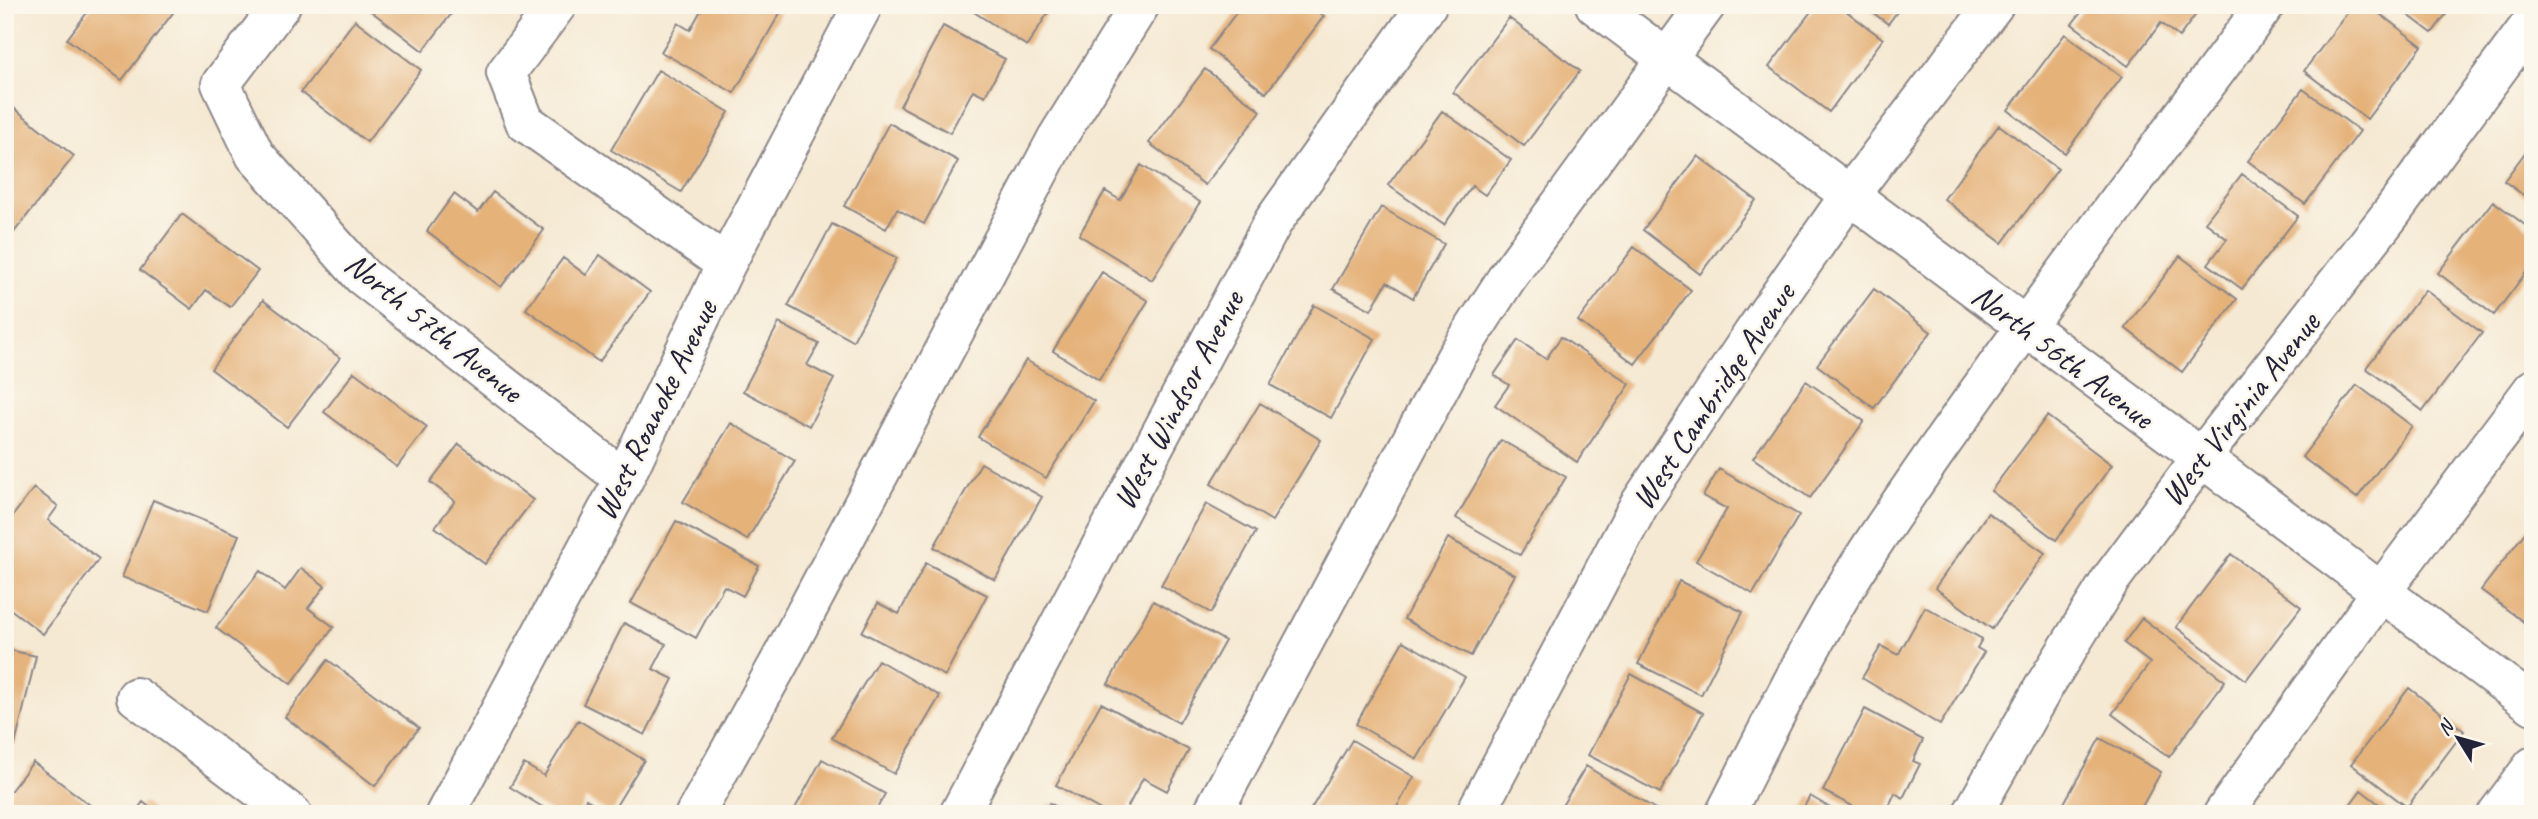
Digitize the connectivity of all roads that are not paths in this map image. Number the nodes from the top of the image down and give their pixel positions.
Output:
1 (281, 5) edge
2 (557, 5) edge
3 (863, 5) edge
4 (1140, 5) edge
5 (1427, 5) edge
6 (1595, 5) edge
7 (1706, 5) edge
8 (1994, 5) edge
9 (2265, 5) edge
10 (2533, 20) edge
11 (1666, 58) junction
12 (1849, 196) junction
13 (726, 264) junction
14 (2025, 328) junction
15 (2533, 389) edge
16 (2201, 458) junction
17 (624, 479) junction
18 (2381, 592) junction
19 (136, 697) dead end
20 (2533, 705) edge
21 (2533, 766) edge
22 (292, 814) edge
23 (445, 814) edge
24 (695, 814) edge
25 (959, 814) edge
26 (1212, 814) edge
27 (1475, 814) edge
28 (1725, 814) edge
29 (1972, 814) edge
30 (2223, 814) edge
31 (2497, 814) edge

1 - 17 street, North 57th Avenue
2 - 13 street
3 - 13 street, West Roanoke Avenue
4 - 24 street
5 - 25 street, West Windsor Avenue
6 - 11 street, North 56th Avenue
7 - 11 street
8 - 12 street, West Cambridge Avenue
9 - 14 street
10 - 16 street, West Virginia Avenue
11 - 12 street, North 56th Avenue
11 - 26 street
12 - 14 street, North 56th Avenue
12 - 27 street, West Cambridge Avenue
13 - 17 street, West Roanoke Avenue
14 - 16 street, North 56th Avenue
14 - 28 street
15 - 18 street
16 - 18 street, North 56th Avenue
16 - 29 street, West Virginia Avenue
17 - 23 street, West Roanoke Avenue
18 - 20 street, North 56th Avenue
18 - 30 street
19 - 22 street
21 - 31 street

